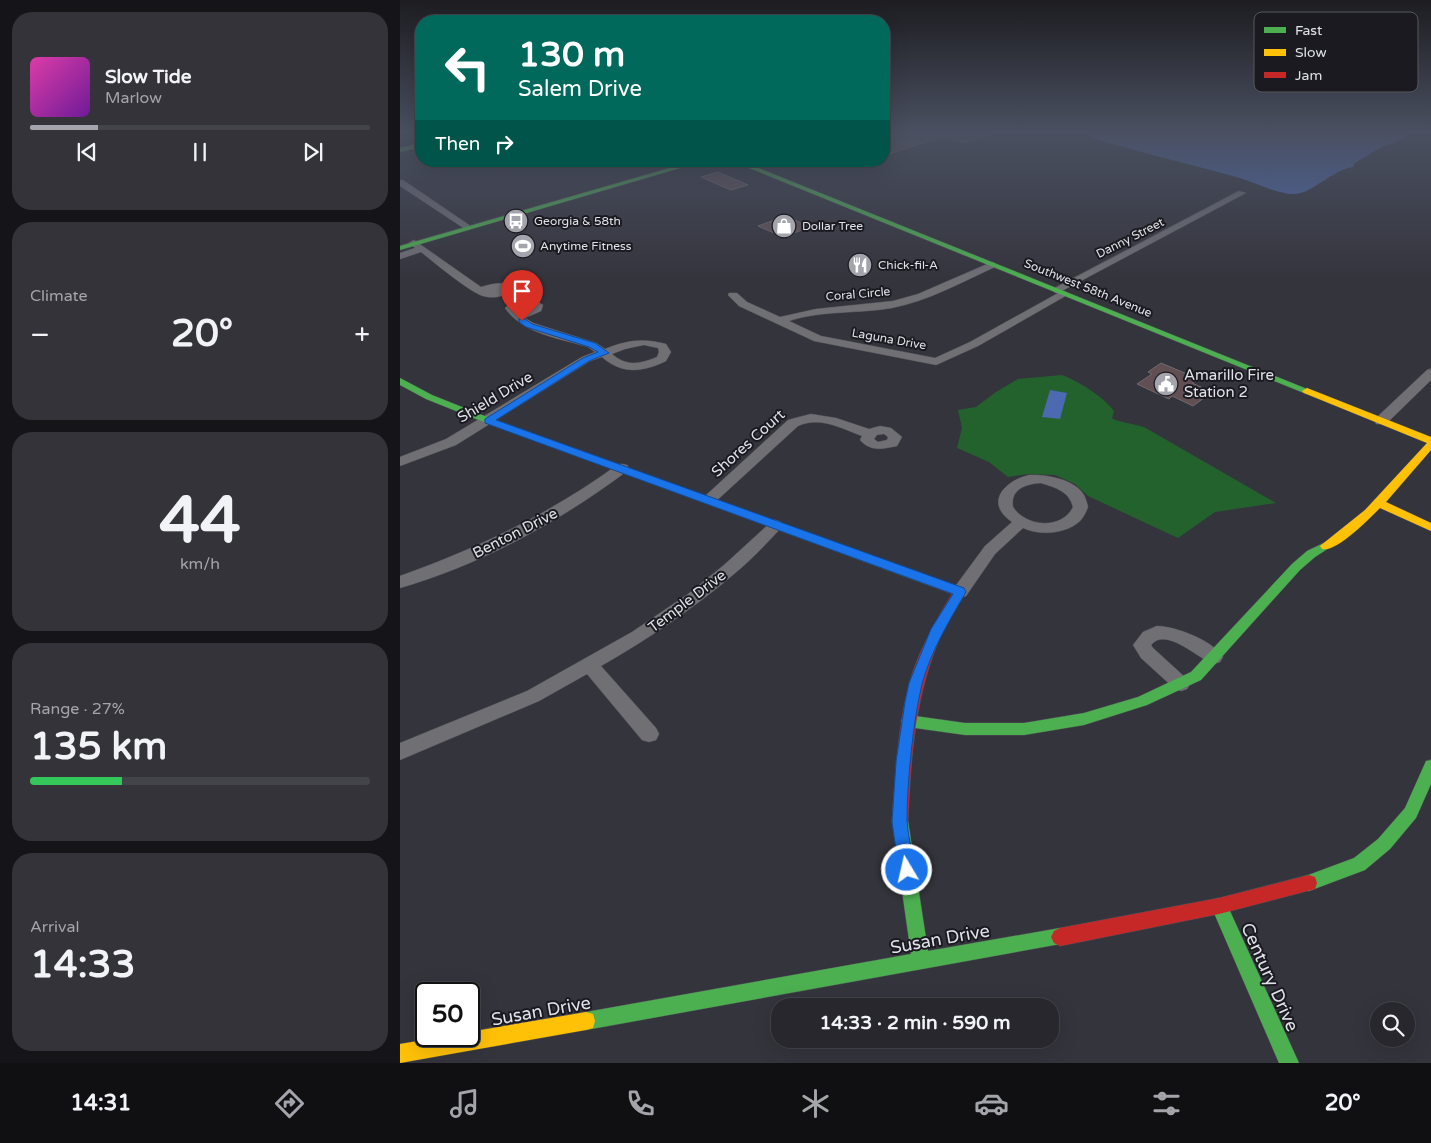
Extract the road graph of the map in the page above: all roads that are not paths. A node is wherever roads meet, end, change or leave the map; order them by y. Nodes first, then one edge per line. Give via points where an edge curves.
1 (632, 181) edge
2 (783, 181) edge
3 (400, 182) edge
4 (1242, 193) dead end
5 (468, 227) junction
6 (418, 246) junction
7 (400, 248) edge
8 (400, 256) edge
9 (992, 265) junction
10 (479, 290) dead end
11 (1060, 292) junction
12 (734, 295) dead end
13 (518, 317) dead end
14 (779, 321) junction
15 (1431, 373) edge
16 (400, 381) edge
17 (488, 421) junction
18 (1381, 421) junction
19 (869, 434) dead end
20 (1431, 442) edge
21 (400, 462) edge
22 (622, 468) junction
23 (709, 500) junction
24 (1378, 503) junction
25 (1021, 522) junction
26 (776, 524) junction
27 (1431, 527) edge
28 (400, 582) edge
29 (960, 592) junction
30 (1214, 657) junction
31 (590, 666) junction
32 (1181, 684) junction
33 (908, 721) junction
34 (649, 734) dead end
35 (400, 752) edge
36 (1431, 766) edge
37 (1219, 906) junction
38 (922, 960) junction
39 (400, 1054) edge
40 (1289, 1063) edge

1 - 5 main road
2 - 9 main road, Southwest 58th Avenue
3 - 5 street
4 - 11 street, Danny Street
5 - 6 main road
6 - 7 main road
6 - 8 street
6 - 10 street
9 - 11 main road, Southwest 58th Avenue
9 - 14 street, Coral Circle via 905,302 805,312
11 - 14 street, Laguna Drive via 1000,330 936,362 818,339
11 - 18 main road, Southwest 58th Avenue
12 - 14 street, Laguna Drive via 743,304
13 - 17 street, Shield Drive via 529,326 592,345 604,353 586,360
15 - 18 street
16 - 17 main road via 438,402
17 - 21 street, Shield Drive via 451,442
17 - 22 main road
18 - 20 main road, Southwest 58th Avenue
19 - 23 street, Shores Court via 817,417 801,418
20 - 24 main road
22 - 23 main road
22 - 28 street, Benton Drive via 536,526 490,548
23 - 26 main road
24 - 27 main road
24 - 30 main road via 1345,535 1311,554 1296,567
25 - 25 street via 1043,528 1065,526 1082,509 1080,498 1065,485 1042,479 1021,482 1006,493 1004,503 1009,514
25 - 29 street via 990,550
26 - 29 main road
26 - 31 street, Temple Drive via 730,569 694,598
29 - 33 main road via 937,629 916,683
30 - 32 main road via 1196,676
30 - 32 street via 1172,634 1159,631 1146,637 1142,646 1147,653
31 - 34 street
31 - 35 street, Temple Drive via 525,700
32 - 33 main road via 1130,706 1079,720 1018,729 966,729
33 - 38 main road via 900,822
36 - 37 main road, Susan Drive via 1411,813 1384,844 1359,864 1323,879
37 - 38 main road, Susan Drive
37 - 40 main road, Century Drive
38 - 39 main road, Susan Drive

